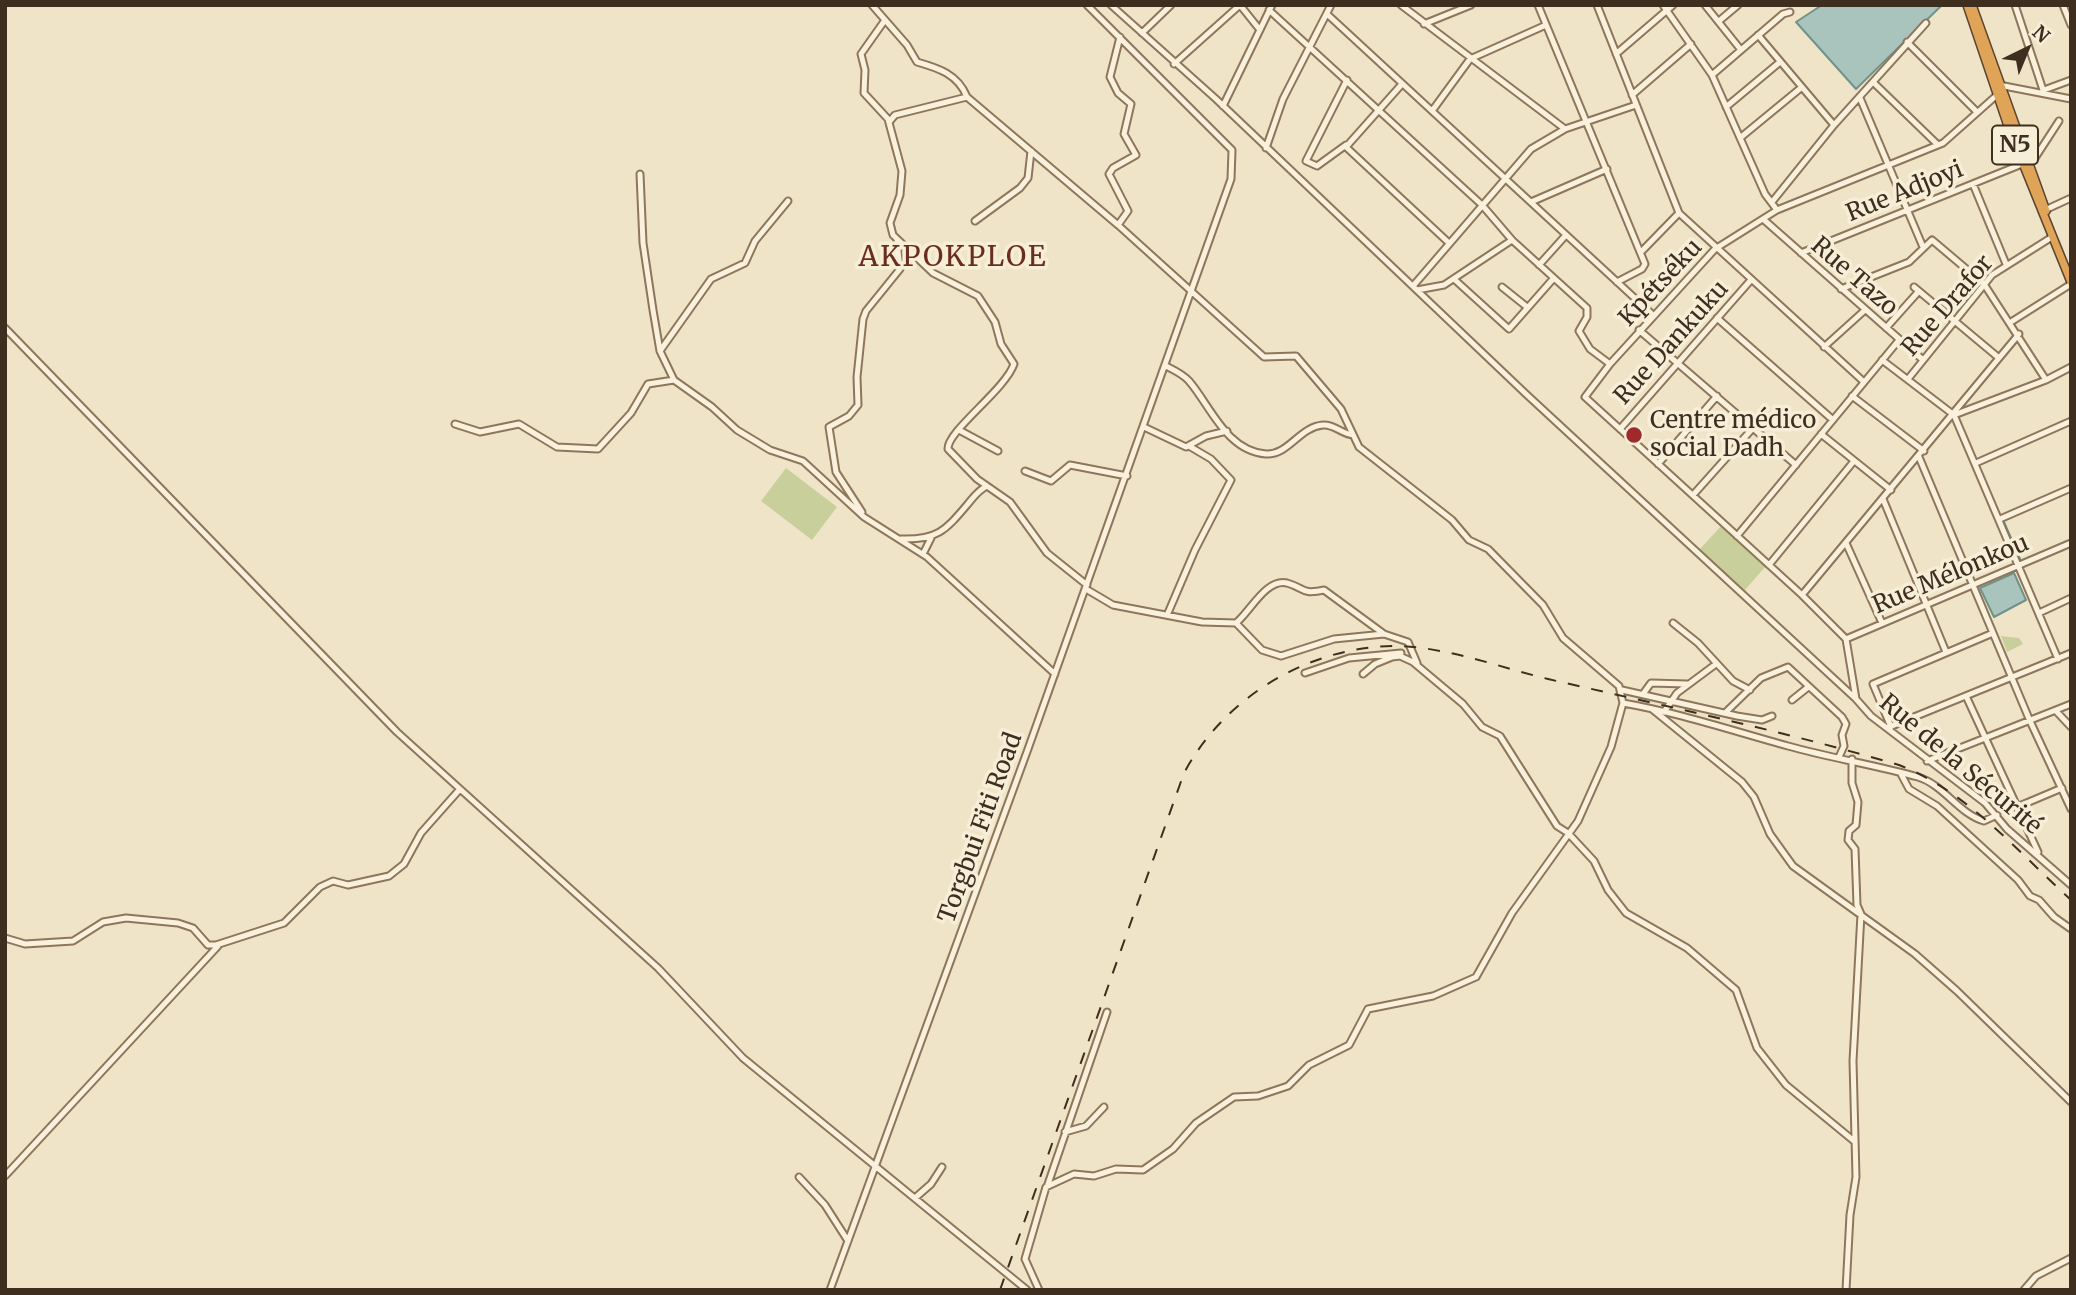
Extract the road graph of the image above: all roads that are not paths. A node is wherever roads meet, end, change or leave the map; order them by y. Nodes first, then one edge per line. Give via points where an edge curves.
1 (872, 5) edge
2 (1087, 5) edge
3 (1111, 5) edge
4 (1171, 5) edge
5 (1240, 5) edge
6 (1331, 5) edge
7 (1401, 5) edge
8 (1471, 5) edge
9 (1538, 5) edge
10 (1597, 5) edge
11 (1673, 5) edge
12 (1706, 5) edge
13 (1738, 5) edge
14 (1967, 5) edge
15 (1972, 5) edge
16 (2015, 5) edge
17 (2063, 5) edge
18 (1270, 8) edge
19 (1664, 8) edge
20 (1790, 12) dead end
21 (1327, 14) junction
22 (885, 20) junction
23 (1719, 21) junction
24 (1926, 23) dead end
25 (1424, 24) junction
26 (1546, 25) junction
27 (2071, 25) edge
28 (1260, 30) junction
29 (1142, 33) junction
30 (1758, 36) junction
31 (1120, 37) junction
32 (1907, 42) junction
33 (1691, 44) junction
34 (1311, 46) junction
35 (1741, 50) junction
36 (1616, 54) junction
37 (1470, 59) junction
38 (1780, 62) junction
39 (1174, 64) junction
40 (1712, 75) junction
41 (1347, 80) junction
42 (2071, 80) edge
43 (1873, 82) junction
44 (1402, 84) junction
45 (1996, 85) junction
46 (1802, 87) junction
47 (2044, 91) junction
48 (1632, 95) junction
49 (1999, 95) junction
50 (967, 97) junction
51 (1860, 98) junction
52 (2071, 99) edge
53 (1636, 105) junction
54 (1223, 106) junction
55 (1726, 107) junction
56 (1378, 110) junction
57 (1432, 111) junction
58 (1976, 111) junction
59 (2059, 121) dead end
60 (889, 122) junction
61 (1587, 123) junction
62 (1834, 125) junction
63 (1566, 129) junction
64 (1740, 138) junction
65 (1937, 144) junction
66 (1346, 145) junction
67 (1266, 148) junction
68 (1031, 151) junction
69 (2025, 163) junction
70 (1890, 164) junction
71 (1606, 169) junction
72 (640, 174) dead end
73 (1504, 178) junction
74 (1973, 184) junction
75 (2071, 198) edge
76 (788, 201) dead end
77 (1531, 202) junction
78 (1772, 202) junction
79 (1482, 205) junction
80 (1777, 210) junction
81 (2043, 210) junction
82 (1908, 211) junction
83 (1679, 213) junction
84 (1763, 219) junction
85 (975, 221) dead end
86 (1118, 225) junction
87 (1566, 235) junction
88 (2052, 237) junction
89 (896, 239) junction
90 (1512, 240) junction
91 (1449, 243) junction
92 (1923, 247) junction
93 (1715, 249) junction
94 (1641, 253) junction
95 (1801, 253) junction
96 (2006, 264) junction
97 (1539, 265) junction
98 (2071, 270) edge
99 (1454, 279) junction
100 (1553, 279) junction
101 (1751, 281) junction
102 (1617, 282) junction
103 (2071, 283) edge
104 (1984, 284) junction
105 (1502, 287) dead end
106 (1415, 288) junction
107 (1841, 289) junction
108 (1191, 293) junction
109 (1527, 307) junction
110 (1865, 310) junction
111 (1653, 315) junction
112 (1717, 318) junction
113 (1954, 322) junction
114 (2011, 322) junction
115 (5, 328) edge
116 (1886, 328) junction
117 (1639, 330) junction
118 (2019, 334) junction
119 (1899, 340) junction
120 (1824, 346) junction
121 (660, 351) junction
122 (1999, 358) junction
123 (1882, 360) junction
124 (1923, 360) junction
125 (1677, 362) junction
126 (1610, 364) junction
127 (1167, 366) junction
128 (2071, 367) edge
129 (1908, 379) junction
130 (674, 380) junction
131 (2046, 380) junction
132 (1864, 382) junction
133 (1717, 396) junction
134 (1852, 396) junction
135 (1954, 415) junction
136 (1833, 420) junction
137 (2071, 421) edge
138 (455, 424) dead end
139 (1144, 427) junction
140 (1753, 428) junction
141 (1620, 429) junction
142 (959, 430) junction
143 (1227, 431) junction
144 (1821, 434) junction
145 (1353, 435) junction
146 (1189, 446) junction
147 (998, 451) dead end
148 (1924, 451) junction
149 (1919, 457) junction
150 (1854, 461) junction
151 (1976, 463) junction
152 (1658, 464) junction
153 (1796, 465) junction
154 (1025, 471) dead end
155 (1127, 476) junction
156 (977, 479) junction
157 (987, 486) junction
158 (2071, 488) edge
159 (1891, 490) junction
160 (978, 491) junction
161 (1693, 495) junction
162 (1883, 499) junction
163 (864, 517) junction
164 (2000, 519) junction
165 (1737, 536) junction
166 (930, 538) junction
167 (899, 539) junction
168 (1846, 542) junction
169 (2071, 543) edge
170 (923, 554) junction
171 (1769, 565) junction
172 (2019, 565) junction
173 (1973, 585) junction
174 (1087, 587) junction
175 (1802, 595) junction
176 (2071, 598) edge
177 (1926, 605) junction
178 (1168, 613) junction
179 (2039, 613) junction
180 (1236, 623) junction
181 (1673, 623) dead end
182 (1882, 623) junction
183 (1993, 633) junction
184 (1384, 634) junction
185 (1846, 639) junction
186 (1946, 652) junction
187 (1410, 653) junction
188 (2071, 653) edge
189 (2058, 659) junction
190 (1716, 664) junction
191 (1418, 666) junction
192 (1305, 673) dead end
193 (1055, 674) junction
194 (1363, 674) dead end
195 (2011, 678) junction
196 (1687, 684) junction
197 (1807, 688) junction
198 (1622, 690) junction
199 (1750, 690) junction
200 (1643, 694) junction
201 (1966, 696) junction
202 (1856, 699) junction
203 (1792, 700) dead end
204 (1671, 701) junction
205 (1623, 703) junction
206 (2071, 705) edge
207 (1652, 709) junction
208 (2056, 710) junction
209 (1664, 712) junction
210 (1726, 712) junction
211 (1772, 716) dead end
212 (2029, 721) junction
213 (1889, 727) junction
214 (2071, 727) edge
215 (1984, 737) junction
216 (1839, 757) junction
217 (1852, 759) junction
218 (1927, 761) junction
219 (1901, 774) junction
220 (2062, 788) junction
221 (460, 789) junction
222 (2017, 807) junction
223 (2071, 809) edge
224 (1997, 814) junction
225 (1568, 833) junction
226 (2039, 853) junction
227 (2071, 885) edge
228 (1861, 914) junction
229 (2071, 929) edge
230 (5, 938) edge
231 (220, 944) junction
232 (1107, 1012) dead end
233 (2071, 1102) edge
234 (1104, 1107) dead end
235 (1065, 1132) junction
236 (1854, 1141) junction
237 (877, 1167) junction
238 (942, 1167) dead end
239 (5, 1177) edge
240 (799, 1177) dead end
241 (1048, 1186) junction
242 (915, 1198) junction
243 (848, 1241) junction
244 (2071, 1258) edge
245 (830, 1290) edge
246 (1027, 1290) edge
247 (1039, 1290) edge
248 (1846, 1290) edge
249 (2024, 1290) edge

1 - 22 street
2 - 31 street, Torgbui Fiti Road
3 - 29 street
4 - 29 street
5 - 28 street
5 - 39 street
6 - 21 street
7 - 25 street
8 - 25 street
9 - 26 street
10 - 36 street
11 - 19 street
12 - 23 street
13 - 23 street
14 - 45 highway, N5
15 - 45 highway, N5
16 - 47 street
17 - 27 street
18 - 28 street
18 - 34 street
19 - 33 street
19 - 36 street
20 - 30 street
21 - 34 street
21 - 44 street
22 - 50 street via 917,62 944,70 963,85
22 - 60 street via 861,54 864,93
23 - 35 street
24 - 32 street
25 - 37 street
26 - 37 street
26 - 61 street
28 - 54 street
29 - 39 street
30 - 35 street
30 - 38 street
31 - 86 street via 1110,77 1118,93 1131,103 1124,134 1136,155 1109,174 1128,211
31 - 108 street, Torgbui Fiti Road via 1232,150 1231,179
32 - 43 street
32 - 58 street
33 - 40 street
33 - 48 street
34 - 41 street
34 - 67 street via 1283,99
35 - 40 street
36 - 48 street
37 - 57 street
37 - 63 street
38 - 46 street
38 - 55 street
39 - 54 street
40 - 55 street
41 - 56 street
41 - 66 street via 1306,161 1317,166
42 - 47 street
43 - 51 street
43 - 65 street
44 - 56 street
44 - 57 street
45 - 47 street
45 - 49 highway, N5
46 - 62 street
46 - 64 street
47 - 52 street
48 - 53 street
49 - 58 street, Kpétséku
49 - 69 highway, N5
50 - 60 street via 895,115
50 - 68 street
51 - 62 street
51 - 70 street
53 - 61 street
53 - 83 street
54 - 67 street
55 - 64 street
56 - 66 street
56 - 79 street
57 - 73 street
58 - 65 street, Kpétséku
59 - 69 street via 2035,158
60 - 89 street via 902,171 890,223
61 - 63 street
61 - 71 street
62 - 78 street
63 - 73 street via 1531,149
64 - 78 street
65 - 70 street, Kpétséku
66 - 91 street
67 - 106 street
68 - 85 street via 1028,178
68 - 86 street
69 - 74 street, Rue Adjoyi
69 - 81 highway, N5
70 - 80 street, Kpétséku
70 - 82 street
71 - 77 street
71 - 94 street
72 - 121 street via 643,243
73 - 77 street
73 - 79 street
74 - 82 street, Rue Adjoyi
74 - 96 street
75 - 81 street
76 - 121 street via 755,241 745,263 715,275 703,287
77 - 87 street
78 - 80 street
79 - 90 street
79 - 91 street
80 - 84 street, Kpétséku
81 - 88 highway, N5
81 - 98 highway, N5
82 - 92 street
82 - 95 street, Rue Adjoyi
83 - 93 street
83 - 94 street
84 - 93 street, Kpétséku
84 - 95 street, Rue Tazo
86 - 108 street
87 - 97 street
87 - 102 street
88 - 96 street, Rue Drafor
88 - 103 highway, N5
89 - 142 street via 937,276 978,296 995,322 1001,344 1013,358 1008,375 987,403
89 - 163 street via 900,268 863,319 858,405 829,427 836,472
90 - 97 street
90 - 99 street
91 - 106 street
92 - 104 street via 1932,240
92 - 107 street via 1909,262
93 - 101 street
93 - 111 street, Kpétséku
94 - 102 street via 1642,269
95 - 107 street, Rue Tazo
96 - 104 street, Rue Drafor
97 - 100 street
99 - 106 street via 1440,287
99 - 109 street via 1507,328 1515,325
100 - 109 street
100 - 126 street via 1587,308 1579,331 1590,349
101 - 112 street, Rue Dankuku
101 - 120 street
102 - 111 street
103 - 114 street
104 - 113 street, Rue Drafor
104 - 114 street
105 - 109 street
106 - 202 street
107 - 110 street, Rue Tazo
108 - 127 street, Torgbui Fiti Road
108 - 145 street via 1264,357 1296,356 1341,409
110 - 116 street, Rue Tazo
110 - 120 street
111 - 117 street, Kpétséku
112 - 125 street, Rue Dankuku
112 - 136 street
113 - 116 street via 1916,289
113 - 122 street
113 - 124 street, Rue Drafor
114 - 118 street
115 - 221 street via 397,732
116 - 119 street, Rue Tazo
117 - 125 street
117 - 126 street, Kpétséku
118 - 122 street
118 - 131 street
119 - 123 street
119 - 124 street, Rue Tazo
120 - 132 street
121 - 130 street
122 - 135 street
123 - 129 street
123 - 132 street
124 - 129 street, Rue Drafor
125 - 133 street
125 - 141 street, Rue Dankuku
126 - 141 street, Kpétséku via 1585,397
127 - 139 street, Torgbui Fiti Road
127 - 143 street via 1187,379 1213,420
128 - 131 street
129 - 135 street
130 - 138 street via 648,384 631,414 598,449 557,447 519,424 480,432
130 - 163 street via 737,430 770,450 803,461
131 - 135 street
132 - 134 street
133 - 140 street
133 - 152 street
134 - 136 street
134 - 148 street
135 - 148 street
135 - 151 street
136 - 144 street
137 - 151 street
139 - 146 street
139 - 155 street, Torgbui Fiti Road
140 - 153 street
140 - 161 street
141 - 152 street
142 - 147 street
142 - 156 street via 948,449
143 - 145 street via 1263,454 1283,449 1314,427 1332,426
143 - 146 street
144 - 150 street
144 - 153 street
145 - 198 street via 1359,447 1452,520 1469,540 1488,549 1543,605 1563,638
146 - 178 street via 1211,459 1231,480
148 - 149 street
149 - 159 street
149 - 173 street
150 - 159 street
150 - 171 street
151 - 164 street
152 - 161 street
153 - 165 street
154 - 155 street via 1051,481 1070,465
155 - 174 street, Torgbui Fiti Road
156 - 157 street
156 - 160 street
157 - 160 street
157 - 174 street via 1010,502 1047,553
158 - 164 street
159 - 162 street
160 - 166 street via 943,533
161 - 165 street
162 - 168 street
162 - 177 street
163 - 167 street
164 - 172 street
165 - 171 street
166 - 167 street
166 - 170 street
167 - 170 street
168 - 175 street
168 - 182 street
169 - 172 street, Rue Mélonkou
170 - 193 street
171 - 175 street
172 - 173 street, Rue Mélonkou
172 - 179 street
173 - 177 street, Rue Mélonkou
173 - 183 street
174 - 178 street via 1113,605
174 - 193 street, Torgbui Fiti Road
175 - 185 street
176 - 179 street
177 - 182 street, Rue Mélonkou
177 - 186 street
178 - 180 street via 1202,622
179 - 189 street
180 - 184 street via 1262,650 1281,656 1334,639
180 - 184 street via 1273,585 1286,583 1302,592 1324,590
181 - 190 street
182 - 185 street, Rue Mélonkou
183 - 186 street
183 - 195 street
184 - 187 street via 1408,642
185 - 202 street, Rue de la Sécurité
186 - 213 street via 1873,684
187 - 191 street
187 - 192 street via 1349,658
188 - 189 street
189 - 195 street
190 - 196 street
190 - 199 street
191 - 194 street via 1400,656 1375,664
191 - 225 street via 1463,704 1482,727 1500,736 1557,826
193 - 237 street, Torgbui Fiti Road
195 - 201 street
195 - 212 street
196 - 200 street via 1651,683
196 - 204 street
197 - 199 street via 1783,667 1761,678
197 - 203 street
197 - 216 street via 1846,724
198 - 200 street
198 - 205 street
199 - 210 street
200 - 204 street
201 - 213 street
201 - 215 street
202 - 213 street, Rue de la Sécurité
204 - 209 street
204 - 210 street
205 - 207 street
205 - 225 street via 1611,747 1578,821
206 - 208 street
207 - 209 street
207 - 228 street via 1742,782 1793,866
208 - 212 street
208 - 214 street
209 - 216 street
210 - 211 street via 1751,719
212 - 215 street
212 - 220 street
213 - 218 street, Rue de la Sécurité
215 - 218 street
215 - 222 street
216 - 217 street
217 - 219 street
217 - 228 street via 1858,802 1856,825 1848,840 1855,849
218 - 224 street, Rue de la Sécurité
219 - 224 street via 1932,783 1984,821
219 - 229 street via 1909,789 1937,806
220 - 222 street
220 - 223 street
221 - 231 street via 421,833 404,864 389,876 348,885 333,881 320,887 285,923
221 - 237 street via 658,968 743,1058
222 - 226 street
224 - 226 street, Rue de la Sécurité
225 - 236 street via 1594,861 1626,913 1687,948 1736,990 1757,1048 1786,1085
225 - 241 street via 1512,913 1475,977 1433,996 1368,1009 1349,1045 1309,1065 1288,1086 1258,1096 1234,1097 1143,1170 1074,1174
226 - 227 street, Rue de la Sécurité
228 - 233 street via 1957,991
228 - 236 street
230 - 231 street via 25,944 73,941 103,922 126,918 178,923 193,928 208,945
231 - 239 street
232 - 235 street
234 - 235 street via 1086,1126
235 - 241 street
236 - 248 street via 1856,1177
237 - 242 street
237 - 243 street, Torgbui Fiti Road
238 - 242 street
240 - 243 street via 825,1205
241 - 247 street via 1025,1259
242 - 246 street
243 - 245 street, Torgbui Fiti Road
244 - 249 street via 2036,1276

